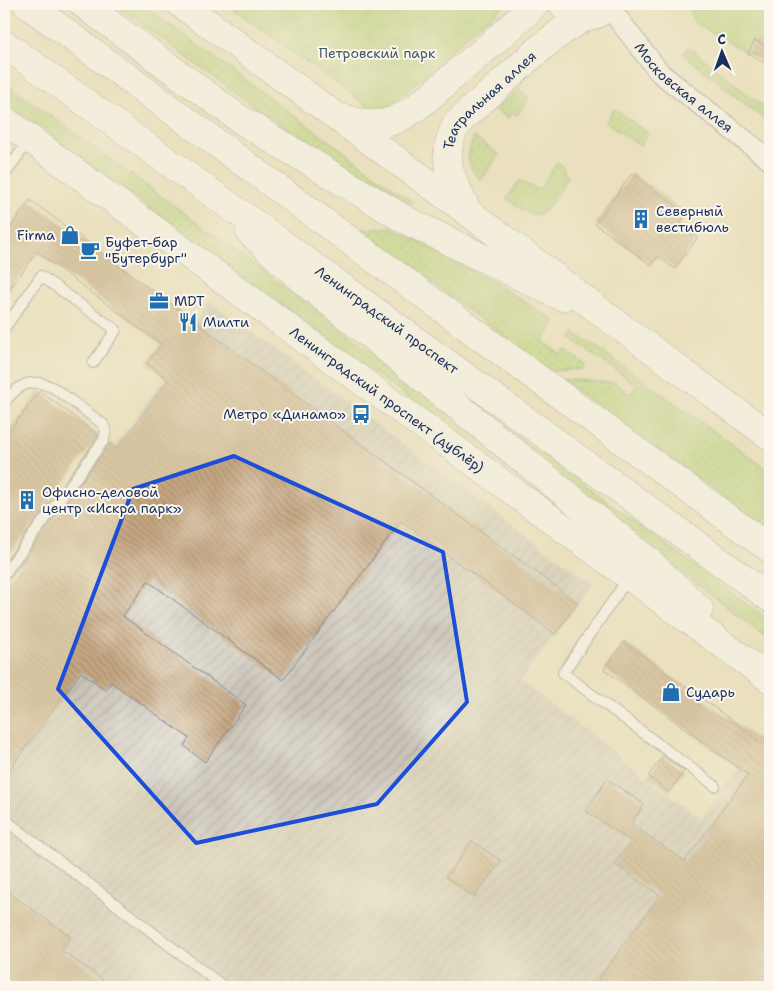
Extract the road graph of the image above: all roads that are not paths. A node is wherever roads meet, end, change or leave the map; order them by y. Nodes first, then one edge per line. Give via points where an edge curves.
1 (27, 4) edge
2 (83, 4) edge
3 (181, 4) edge
4 (535, 4) edge
5 (562, 4) edge
6 (601, 9) edge
7 (4, 44) edge
8 (336, 116) junction
9 (4, 120) edge
10 (30, 139) junction
11 (770, 160) edge
12 (4, 176) edge
13 (200, 184) junction
14 (468, 212) junction
15 (621, 327) junction
16 (4, 329) edge
17 (93, 363) dead end
18 (4, 403) edge
19 (770, 436) edge
20 (770, 549) edge
21 (4, 574) edge
22 (630, 576) junction
23 (770, 598) edge
24 (770, 677) edge
25 (715, 786) dead end
26 (4, 819) edge
27 (224, 987) edge

1 - 20 main road
2 - 15 main road via 241,120 404,219
3 - 8 main road
4 - 8 main road via 402,117 391,122 369,124
5 - 6 main road via 581,16
6 - 11 street, Московская аллея via 660,73
6 - 14 main road, Театральная аллея via 562,30 455,127 448,158 450,173
7 - 13 main road, Ленинградский проспект
8 - 14 main road
9 - 10 main road, Ленинградский проспект (дублёр)
10 - 12 lane
10 - 22 main road, Ленинградский проспект (дублёр)
13 - 23 main road, Ленинградский проспект
13 - 24 main road via 301,280 646,559
14 - 15 main road
15 - 19 main road
16 - 17 lane via 41,276 116,330
18 - 21 lane via 22,385 45,384 103,424 106,431 104,440
22 - 24 main road, Ленинградский проспект (дублёр)
22 - 25 lane via 563,673
26 - 27 lane

